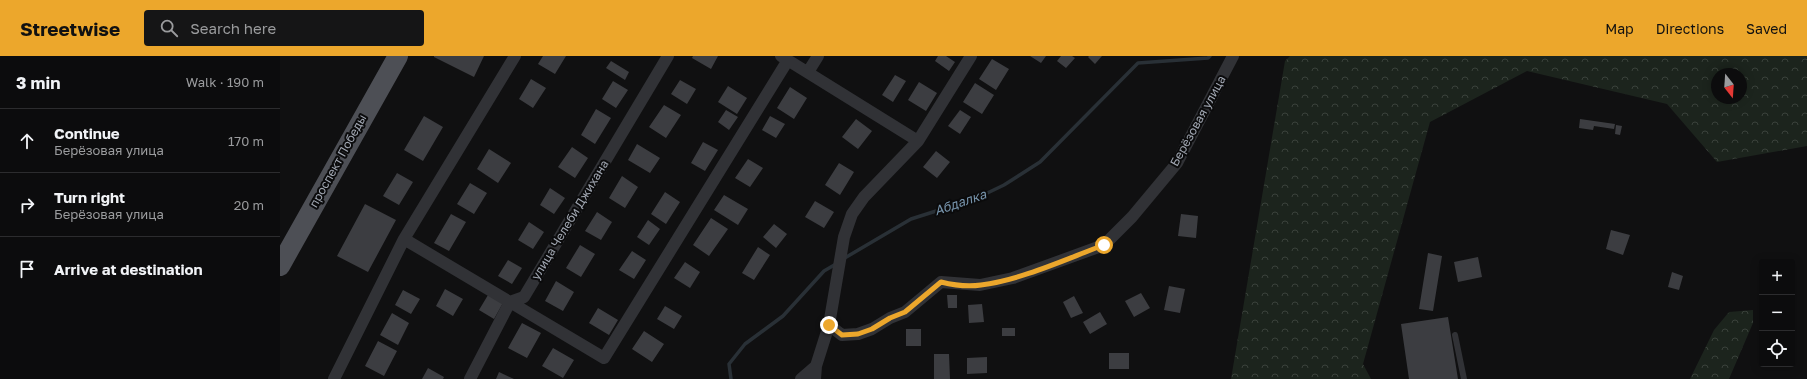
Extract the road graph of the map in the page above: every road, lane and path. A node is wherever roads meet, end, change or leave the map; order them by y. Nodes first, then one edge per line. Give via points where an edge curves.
1 (398, 56) edge
2 (514, 56) edge
3 (668, 56) edge
4 (818, 56) edge
5 (971, 56) edge
6 (1233, 56) edge
7 (784, 58) edge
8 (808, 72) junction
9 (918, 141) junction
10 (404, 239) junction
11 (280, 266) edge
12 (510, 302) junction
13 (829, 325) junction
14 (1455, 335) dead end
15 (816, 366) junction
16 (334, 379) edge
17 (470, 379) edge
18 (801, 379) edge
19 (815, 379) edge
20 (1464, 379) edge

1 - 11 main road, проспект Победы
2 - 10 street
3 - 12 street, улица Челеби Джихана via 524,297
4 - 8 street
5 - 9 street
6 - 13 street, Берёзовая улица via 1178,163 1104,245 1006,280 980,285 941,282 905,312 858,334 842,335
7 - 8 street
7 - 12 street via 604,358
8 - 9 street
9 - 13 street via 864,197 852,214 844,237
10 - 12 street
10 - 16 street
12 - 17 street
13 - 15 street
14 - 20 lane
15 - 18 street
15 - 19 street

